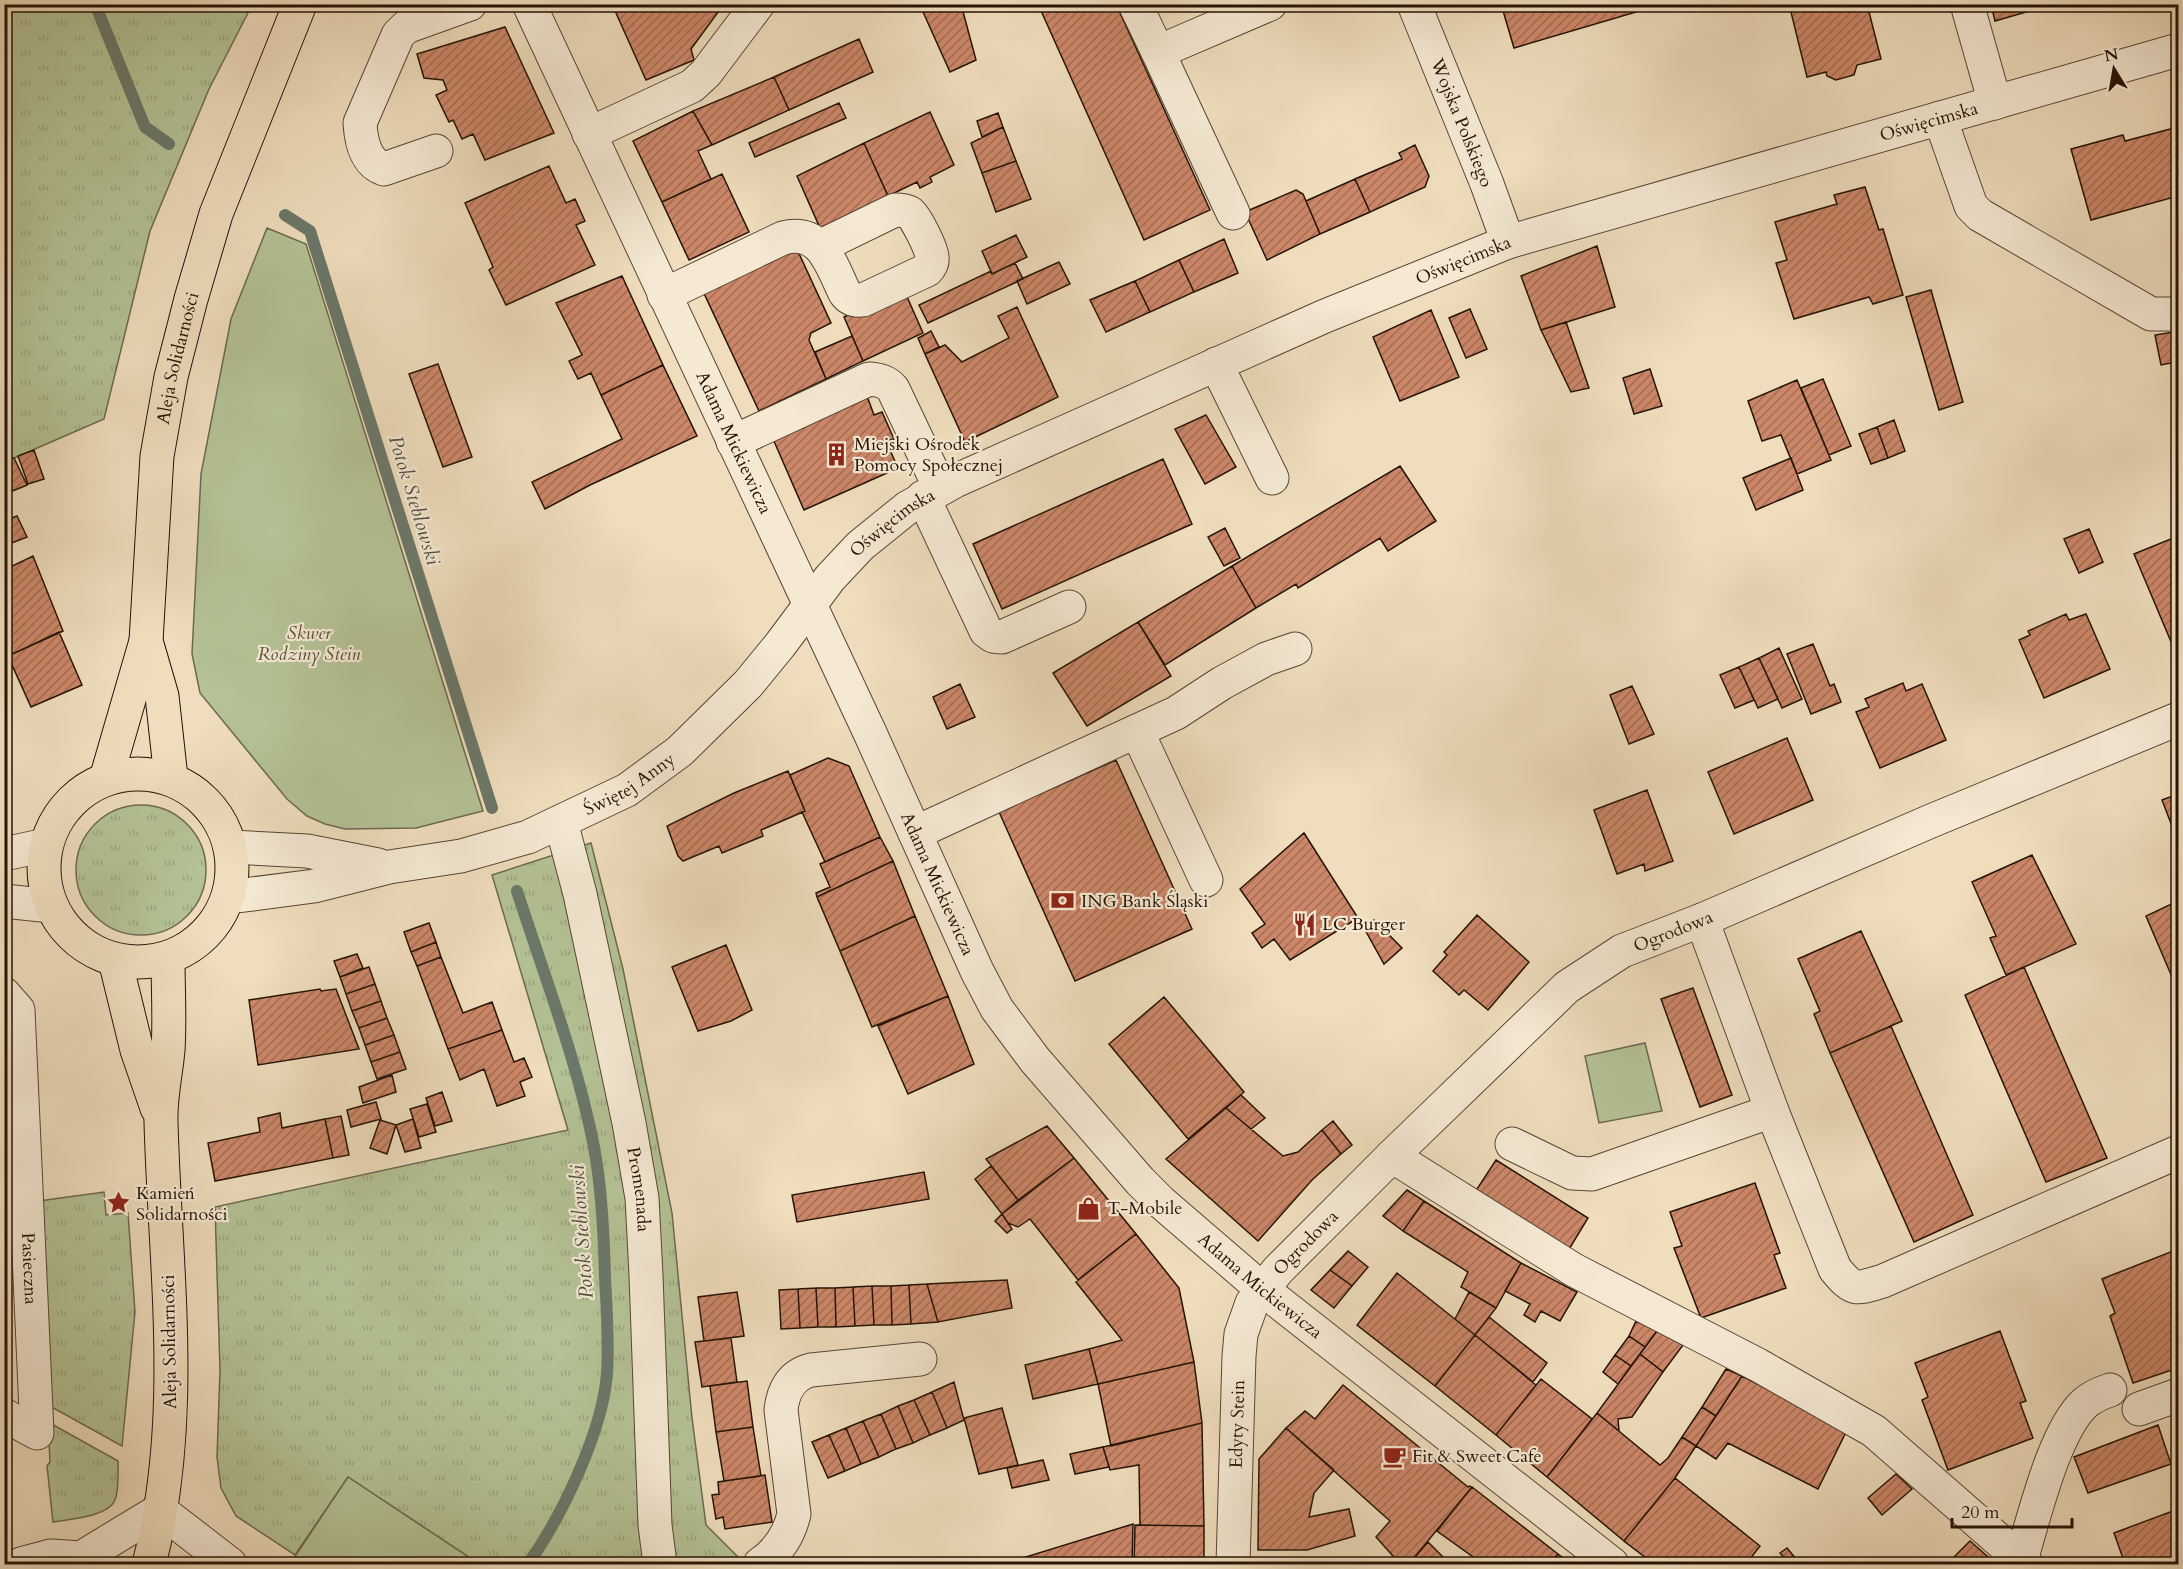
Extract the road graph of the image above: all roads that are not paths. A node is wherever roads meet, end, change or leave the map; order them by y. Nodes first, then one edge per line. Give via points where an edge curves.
1 (300, 4) edge
2 (322, 4) edge
3 (470, 4) edge
4 (529, 4) edge
5 (758, 4) edge
6 (1135, 4) edge
7 (1270, 4) edge
8 (1414, 4) edge
9 (1967, 4) edge
10 (2178, 50) edge
11 (1158, 52) junction
12 (268, 88) junction
13 (1995, 103) junction
14 (1940, 118) junction
15 (589, 134) junction
16 (436, 151) dead end
17 (1233, 213) dead end
18 (1508, 242) junction
19 (821, 246) dead end
20 (664, 295) junction
21 (2178, 314) edge
22 (1216, 364) junction
23 (734, 442) junction
24 (1272, 478) dead end
25 (932, 493) junction
26 (809, 604) junction
27 (1069, 607) dead end
28 (146, 641) junction
29 (1296, 649) dead end
30 (2178, 719) edge
31 (1137, 731) junction
32 (171, 778) junction
33 (106, 779) junction
34 (561, 822) junction
35 (915, 833) junction
36 (46, 845) junction
37 (231, 847) junction
38 (4, 854) edge
39 (389, 867) junction
40 (1206, 880) dead end
41 (229, 897) junction
42 (4, 901) edge
43 (51, 906) junction
44 (1702, 920) junction
45 (168, 959) junction
46 (115, 960) junction
47 (4, 994) edge
48 (1772, 1111) junction
49 (161, 1119) junction
50 (1512, 1144) dead end
51 (2178, 1154) edge
52 (1392, 1156) junction
53 (1262, 1289) junction
54 (920, 1359) dead end
55 (2110, 1390) dead end
56 (2178, 1395) edge
57 (2139, 1409) dead end
58 (4, 1415) edge
59 (160, 1510) junction
60 (85, 1561) edge
61 (2023, 1562) edge
62 (21, 1564) edge
63 (149, 1564) edge
64 (230, 1564) edge
65 (660, 1564) edge
66 (760, 1564) edge
67 (1233, 1564) edge
68 (1612, 1564) edge

1 - 12 main road, Aleja Solidarności
2 - 12 main road, Aleja Solidarności
3 - 16 street via 406,27 398,35 360,123 369,159 384,169
4 - 15 street, Adama Mickiewicza
5 - 15 street via 692,86
6 - 11 street
7 - 11 street
8 - 18 street, Wojska Polskiego
9 - 13 street
10 - 13 street, Oświęcimska
11 - 17 street
12 - 28 main road, Aleja Solidarności via 216,214 174,366 157,456
13 - 14 street, Oświęcimska
14 - 18 street, Oświęcimska
14 - 21 street via 1971,206 1980,215 2151,314
15 - 20 street, Adama Mickiewicza
18 - 22 street, Oświęcimska
19 - 20 street via 803,237 783,238
20 - 23 street, Adama Mickiewicza
22 - 24 street
22 - 25 street, Oświęcimska
23 - 25 street via 869,379 878,380 893,389
23 - 26 street, Adama Mickiewicza
25 - 26 street, Oświęcimska via 882,526 840,566
25 - 27 street via 986,631 1002,637
26 - 34 street, Świętej Anny via 748,684 680,752 627,790
26 - 35 street, Adama Mickiewicza
28 - 32 main road, Aleja Solidarności via 162,696
28 - 33 main road, Aleja Solidarności
29 - 31 street via 1266,659
30 - 44 street, Ogrodowa
31 - 35 street
31 - 40 street
32 - 33 main road via 139,773
32 - 37 main road via 210,806
33 - 36 main road via 79,794 58,817
34 - 39 street, Świętej Anny via 528,837 461,856
34 - 65 street, Promenada via 583,906 642,1198 655,1525
35 - 53 street, Adama Mickiewicza via 986,990 1010,1026 1140,1182
36 - 38 street
36 - 43 main road via 44,876
37 - 39 street, Świętej Anny via 307,851
37 - 41 main road
39 - 41 street, Świętej Anny via 314,886
41 - 45 main road via 215,924 194,945
42 - 43 street
43 - 46 main road via 66,930 88,949
44 - 48 street
44 - 52 street, Ogrodowa via 1622,951 1567,987
45 - 46 main road via 141,963
45 - 49 main road, Aleja Solidarności via 168,1048
46 - 49 main road, Aleja Solidarności via 137,1050
47 - 58 street, Pasieczna via 18,1010 37,1432
48 - 50 street via 1592,1174 1572,1173
48 - 51 street via 1835,1269 1847,1285 1861,1288
49 - 59 main road, Aleja Solidarności via 172,1401
52 - 53 street, Ogrodowa
52 - 61 street via 1574,1270 1758,1365 1874,1431
53 - 67 street, Edyty Stein via 1241,1334
53 - 68 street, Adama Mickiewicza
54 - 66 street via 811,1370 796,1376 784,1393 781,1410 794,1514 781,1544
55 - 61 street via 2084,1404 2063,1433
56 - 57 street
59 - 60 street
59 - 63 main road, Aleja Solidarności
59 - 64 street
60 - 62 street via 51,1556

